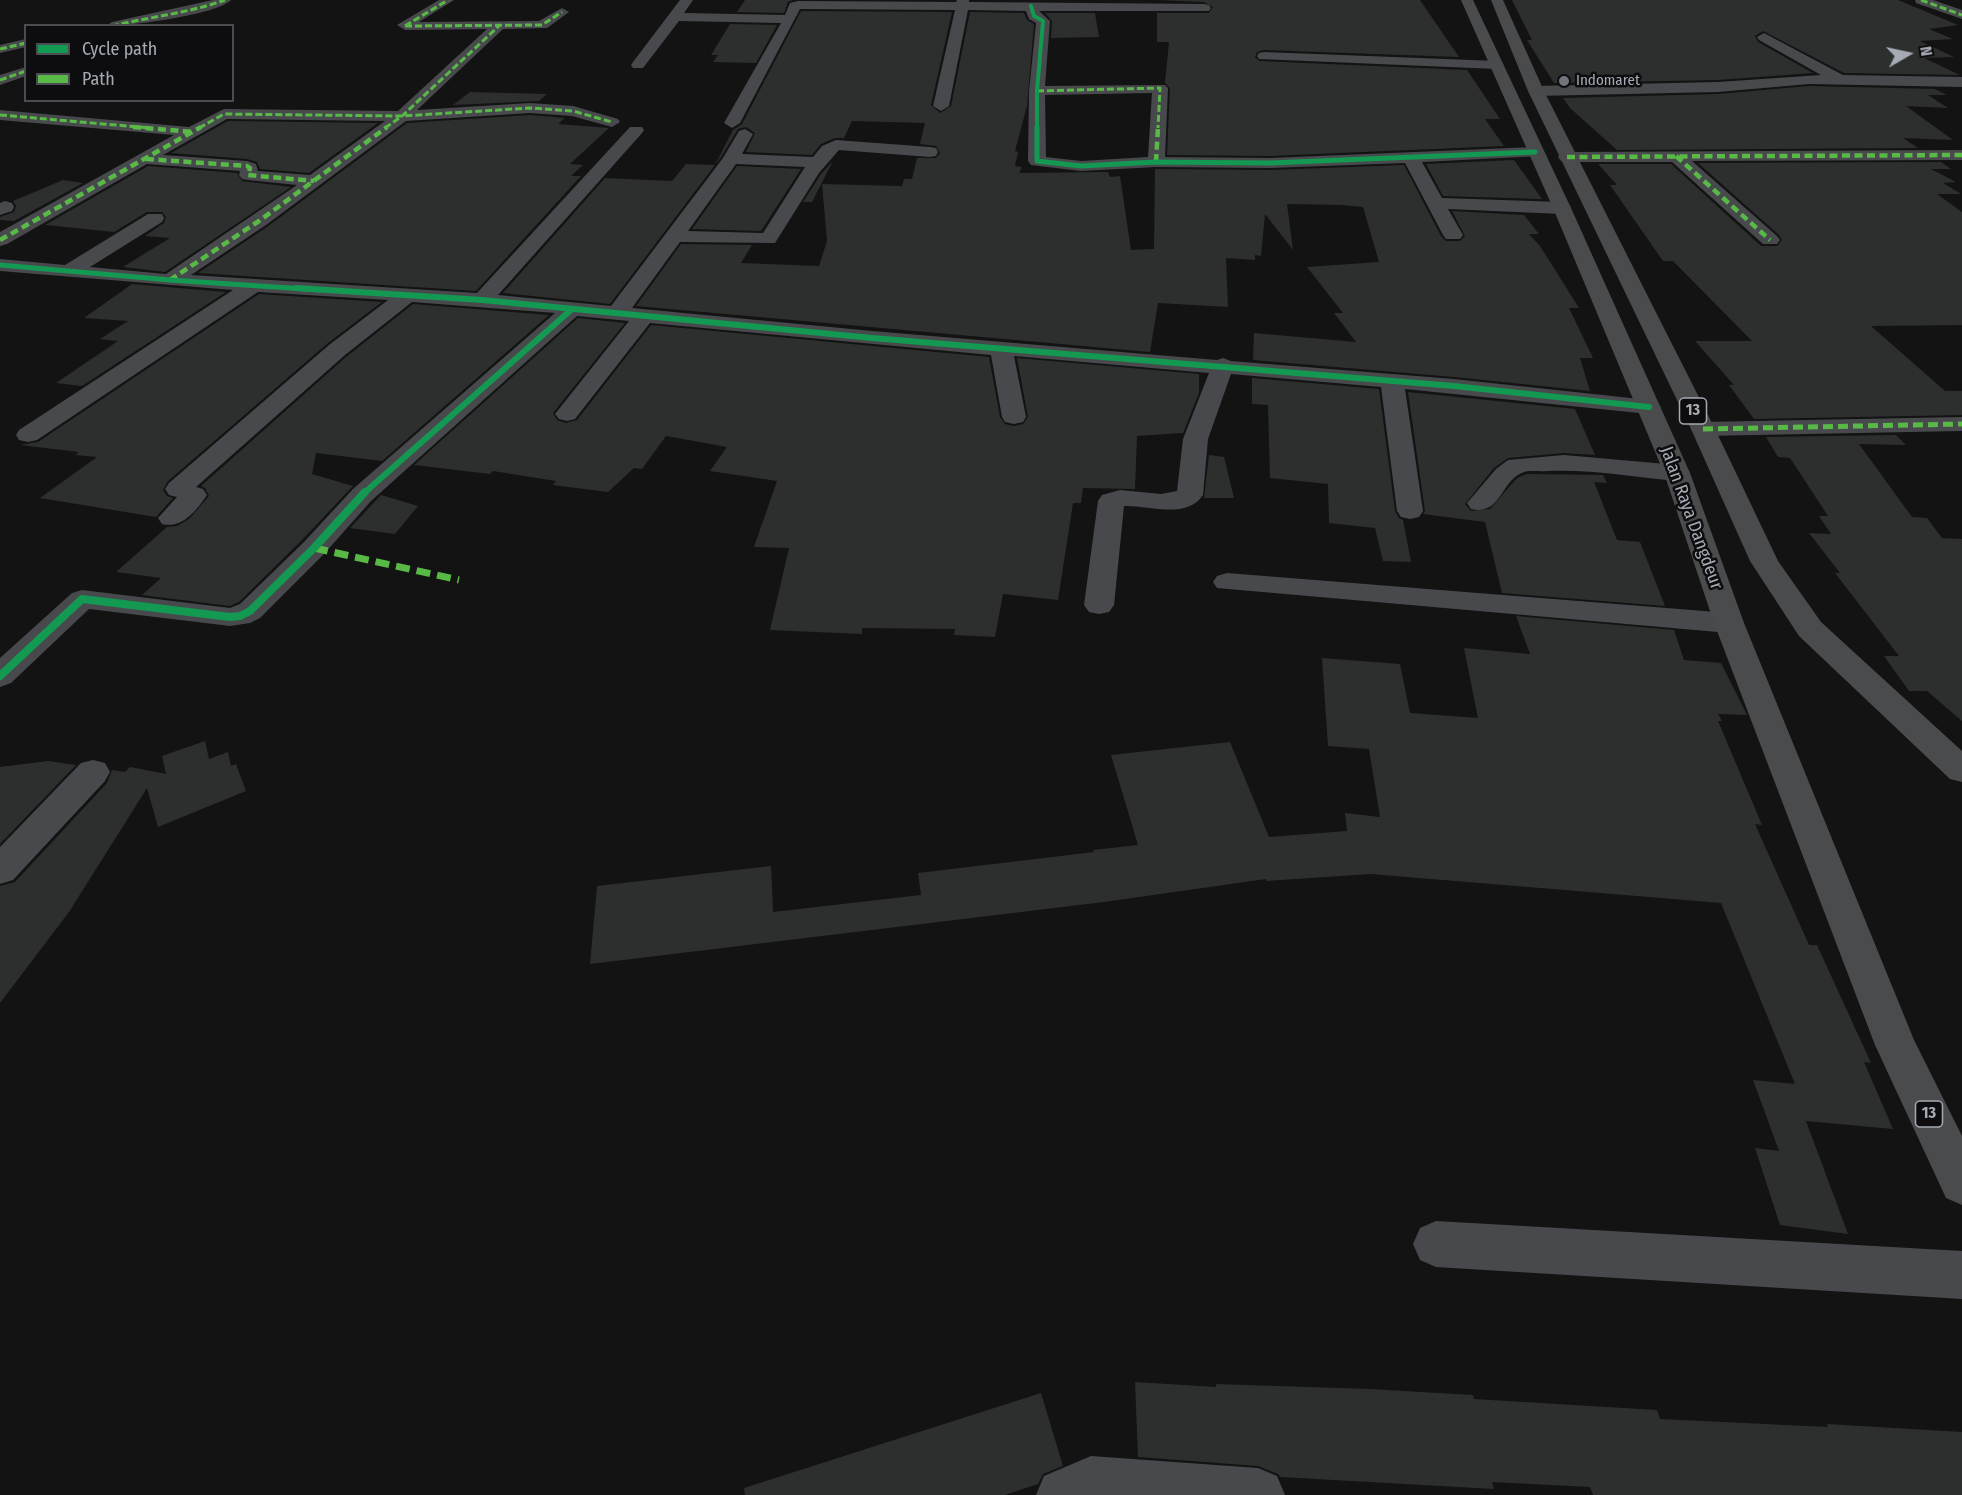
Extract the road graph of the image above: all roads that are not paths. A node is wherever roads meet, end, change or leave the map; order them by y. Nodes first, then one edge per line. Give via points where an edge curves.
1 (208, 0) edge
2 (224, 0) edge
3 (448, 0) edge
4 (687, 0) edge
5 (1467, 0) edge
6 (1497, 0) edge
7 (1921, 0) edge
8 (963, 3) edge
9 (1135, 4) edge
10 (1031, 6) junction
11 (1204, 8) dead end
12 (562, 12) dead end
13 (1962, 15) edge
14 (675, 17) junction
15 (790, 20) junction
16 (120, 24) edge
17 (500, 26) junction
18 (1764, 37) dead end
19 (24, 43) edge
20 (0, 49) edge
21 (1264, 56) dead end
22 (638, 65) dead end
23 (1497, 65) junction
24 (24, 72) edge
25 (0, 80) edge
26 (1840, 80) junction
27 (1962, 82) edge
28 (1037, 91) junction
29 (1536, 91) junction
30 (941, 106) dead end
31 (0, 116) edge
32 (402, 116) junction
33 (612, 122) dead end
34 (636, 130) dead end
35 (193, 132) junction
36 (1691, 138) dead end
37 (1566, 144) junction
38 (930, 152) dead end
39 (1535, 152) junction
40 (1962, 155) edge
41 (1676, 156) junction
42 (1411, 158) junction
43 (146, 159) junction
44 (731, 159) junction
45 (818, 162) junction
46 (1156, 162) junction
47 (314, 181) junction
48 (1437, 203) junction
49 (1562, 208) junction
50 (155, 218) dead end
51 (1453, 235) dead end
52 (674, 236) junction
53 (0, 240) edge
54 (1770, 240) dead end
55 (0, 265) edge
56 (69, 271) junction
57 (170, 280) junction
58 (256, 284) junction
59 (408, 295) junction
60 (482, 300) junction
61 (572, 309) junction
62 (618, 312) junction
63 (644, 316) junction
64 (1000, 347) junction
65 (1223, 365) junction
66 (1392, 381) junction
67 (1648, 407) junction
68 (567, 414) dead end
69 (1014, 417) dead end
70 (1962, 424) edge
71 (1702, 429) junction
72 (27, 435) dead end
73 (1677, 473) junction
74 (1480, 503) dead end
75 (1410, 511) dead end
76 (171, 518) dead end
77 (1227, 582) dead end
78 (1099, 605) dead end
79 (1728, 622) junction
80 (0, 676) edge
81 (1956, 759) edge
82 (93, 772) dead end
83 (0, 870) edge
84 (1896, 1045) junction
85 (1962, 1133) edge
86 (1962, 1183) edge
87 (1436, 1244) dead end
88 (1962, 1275) edge
89 (1082, 1491) edge
90 (1258, 1495) edge

1 - 2 street
2 - 16 street via 201,9
3 - 17 street via 404,26
4 - 14 street
5 - 23 highway, Jalan Raya Dangdeur / 13
6 - 29 highway, 13
7 - 13 street
8 - 10 street
8 - 15 street via 798,5
8 - 30 street
9 - 10 street
9 - 11 street
10 - 28 street via 1034,16 1043,21
12 - 17 street via 542,25
14 - 15 street
14 - 22 street
15 - 44 street via 738,128
17 - 32 street
18 - 26 street
19 - 20 street
21 - 23 street
23 - 39 highway, Jalan Raya Dangdeur / 13
24 - 25 street
26 - 27 street
26 - 29 street
28 - 46 street via 1037,161 1081,166
28 - 46 street via 1160,88
29 - 37 highway, 13
31 - 35 street
32 - 33 street via 539,108 573,111
32 - 35 street via 227,114
32 - 47 street
34 - 60 street
35 - 43 street
36 - 37 street via 1704,149
37 - 41 street
37 - 71 highway, 13
38 - 45 street via 843,144 830,147
39 - 42 street
39 - 49 highway, Jalan Raya Dangdeur / 13
40 - 41 street
41 - 54 street
42 - 46 street
42 - 48 street
43 - 47 street via 247,166 248,175
43 - 53 street
44 - 45 street
44 - 52 street
45 - 52 street via 768,239
47 - 57 street
48 - 49 street
48 - 51 street
49 - 67 highway, Jalan Raya Dangdeur / 13
50 - 56 street
52 - 62 street
55 - 56 street
56 - 57 street
57 - 58 street
58 - 59 street
58 - 72 street
59 - 60 street
59 - 76 street via 338,350 178,489 195,494
60 - 61 street
61 - 62 street
61 - 80 street via 362,495 249,611 230,617 82,599
62 - 63 street
63 - 64 street
63 - 68 street
64 - 65 street
64 - 69 street
65 - 66 street
65 - 78 street via 1195,445 1190,495 1177,501 1111,501
66 - 67 street
66 - 75 street
67 - 73 highway, Jalan Raya Dangdeur / 13
70 - 71 street
71 - 81 highway, 13 via 1764,561 1810,629
73 - 74 street via 1564,464 1517,465 1504,474
73 - 79 highway, Jalan Raya Dangdeur / 13
77 - 79 street
79 - 84 highway, Jalan Raya Dangdeur / 13
82 - 83 street
84 - 85 highway
84 - 86 highway, 13
87 - 88 street
89 - 90 street

